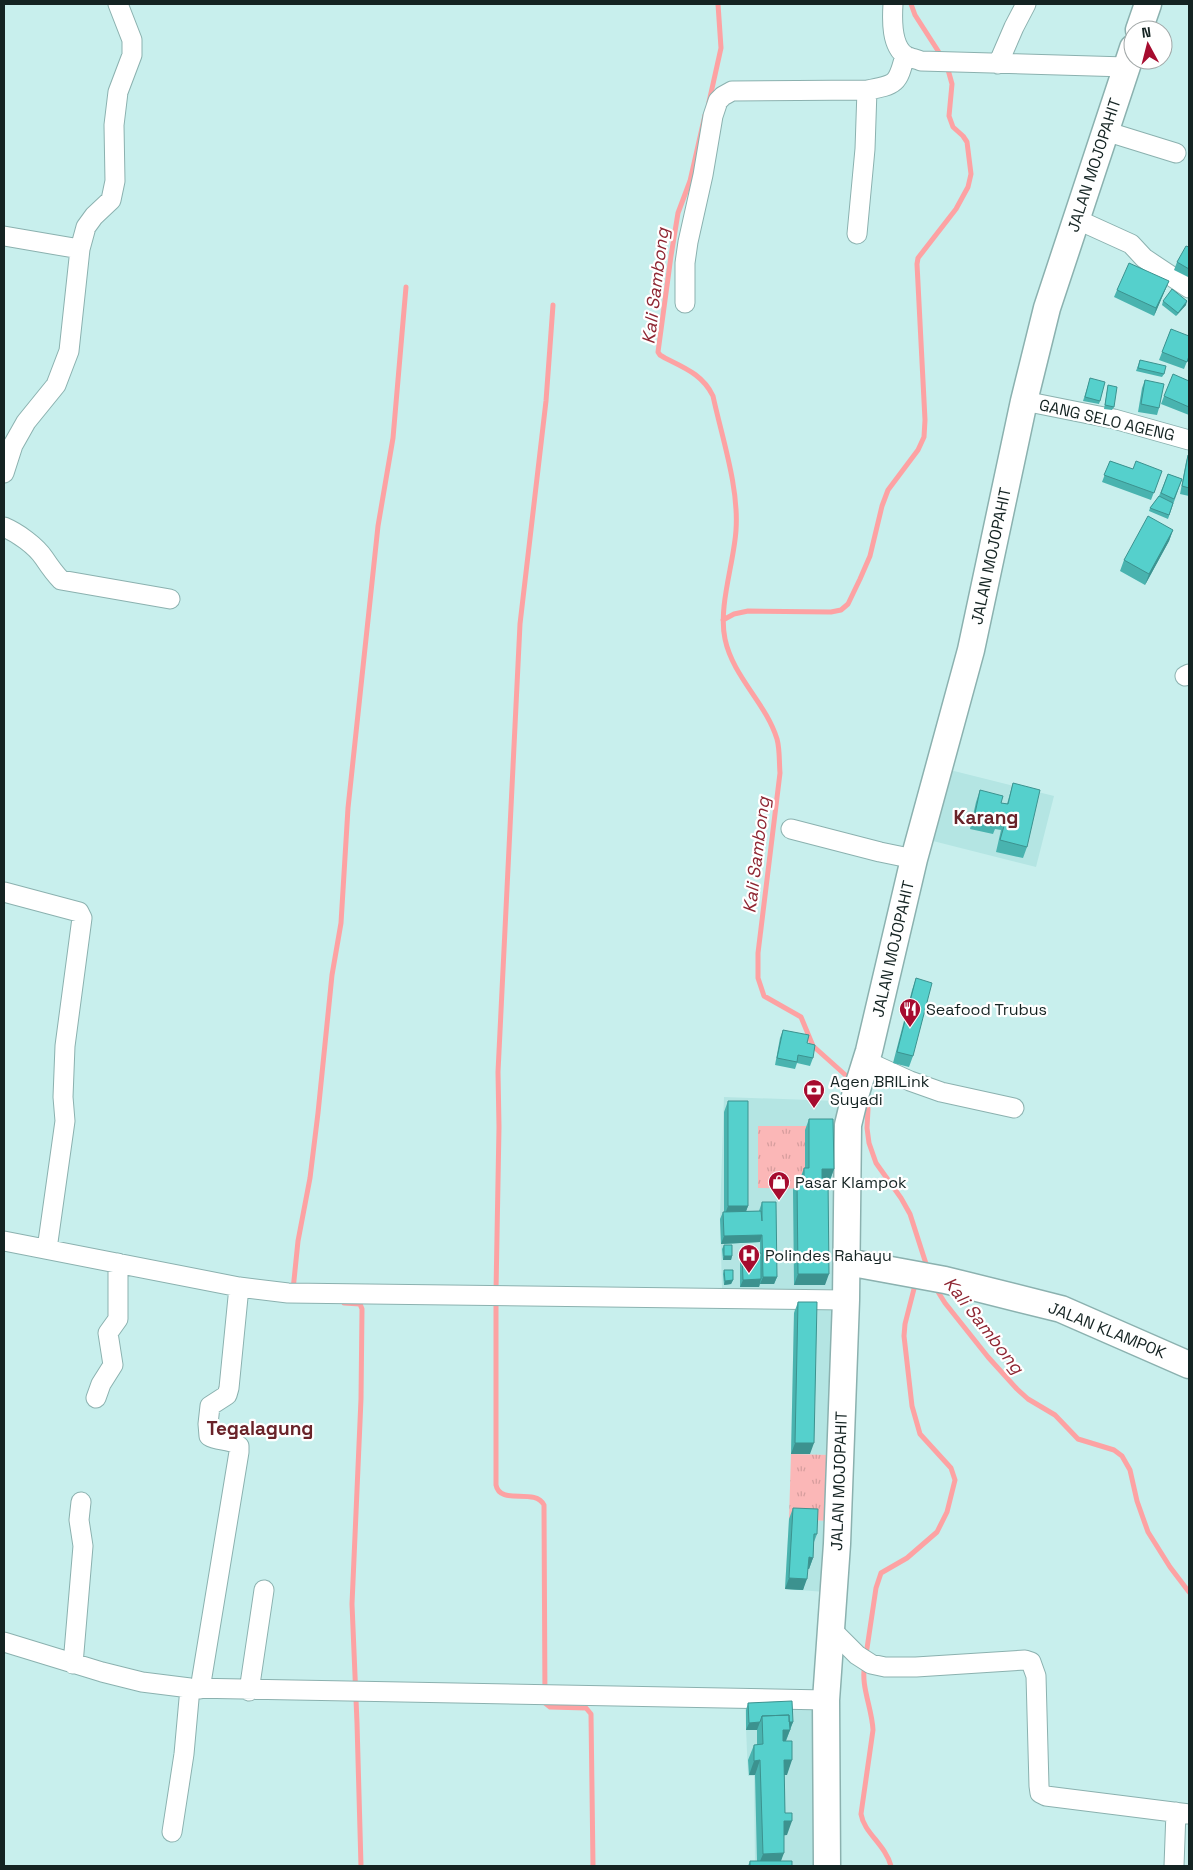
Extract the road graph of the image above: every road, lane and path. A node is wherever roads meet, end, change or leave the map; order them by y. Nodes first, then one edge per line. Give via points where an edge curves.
1 (118, 4) edge
2 (893, 4) edge
3 (1026, 4) edge
4 (1148, 4) edge
5 (1142, 20) edge
6 (1123, 57) edge
7 (913, 58) junction
8 (998, 64) junction
9 (1126, 70) edge
10 (867, 90) junction
11 (1105, 131) junction
12 (1176, 153) dead end
13 (1076, 219) junction
14 (856, 234) dead end
15 (4, 236) edge
16 (80, 249) junction
17 (1189, 288) edge
18 (685, 302) dead end
19 (1024, 401) junction
20 (1189, 440) edge
21 (4, 473) edge
22 (4, 528) edge
23 (170, 599) dead end
24 (791, 829) dead end
25 (914, 859) junction
26 (4, 892) edge
27 (865, 1065) junction
28 (1014, 1108) dead end
29 (4, 1242) edge
30 (47, 1249) junction
31 (847, 1262) junction
32 (118, 1263) junction
33 (239, 1287) junction
34 (846, 1300) junction
35 (1189, 1365) edge
36 (96, 1398) dead end
37 (81, 1502) dead end
38 (264, 1590) dead end
39 (831, 1629) junction
40 (4, 1642) edge
41 (73, 1664) junction
42 (195, 1689) junction
43 (249, 1691) junction
44 (826, 1700) junction
45 (1182, 1813) edge
46 (172, 1832) dead end
47 (828, 1866) edge
48 (1174, 1866) edge

1 - 16 street via 132,40 132,55 118,92 114,125 115,181 111,200 86,227
2 - 7 street via 897,45
3 - 8 street
4 - 5 street
6 - 8 street
7 - 8 street
7 - 10 street via 891,85
9 - 11 street, JALAN MOJOPAHIT
10 - 14 street
10 - 18 street via 732,91 718,101 688,242
11 - 12 street
11 - 13 street, JALAN MOJOPAHIT
13 - 17 street via 1131,244 1144,258
13 - 19 street, JALAN MOJOPAHIT via 1047,308
15 - 16 street
16 - 21 street via 69,351 56,385 26,422 13,445
19 - 20 street, GANG SELO AGENG via 1114,419
19 - 25 street, JALAN MOJOPAHIT via 971,650
22 - 23 street via 31,544 61,580
24 - 25 street
25 - 27 street, JALAN MOJOPAHIT
26 - 30 street via 79,912 82,918 65,1046 64,1121
27 - 28 street via 941,1092
27 - 31 street, JALAN MOJOPAHIT via 848,1133
29 - 30 street
30 - 32 street
31 - 34 street, JALAN MOJOPAHIT
31 - 35 street, JALAN KLAMPOK via 945,1280 1061,1309
32 - 33 street
32 - 36 street via 118,1315 108,1333 114,1363
33 - 34 street via 297,1293
33 - 42 street via 229,1388 227,1395 210,1406 208,1432 211,1438 232,1441 239,1446 240,1452
34 - 39 street, JALAN MOJOPAHIT
37 - 41 street via 79,1520 83,1546
38 - 43 street
39 - 44 street, JALAN MOJOPAHIT
39 - 45 street via 864,1660 885,1667 1031,1662 1036,1676 1040,1792 1046,1796
40 - 41 street
41 - 42 street via 142,1682
42 - 43 street
42 - 46 street
43 - 44 street
44 - 47 street, JALAN MOJOPAHIT
45 - 48 street

